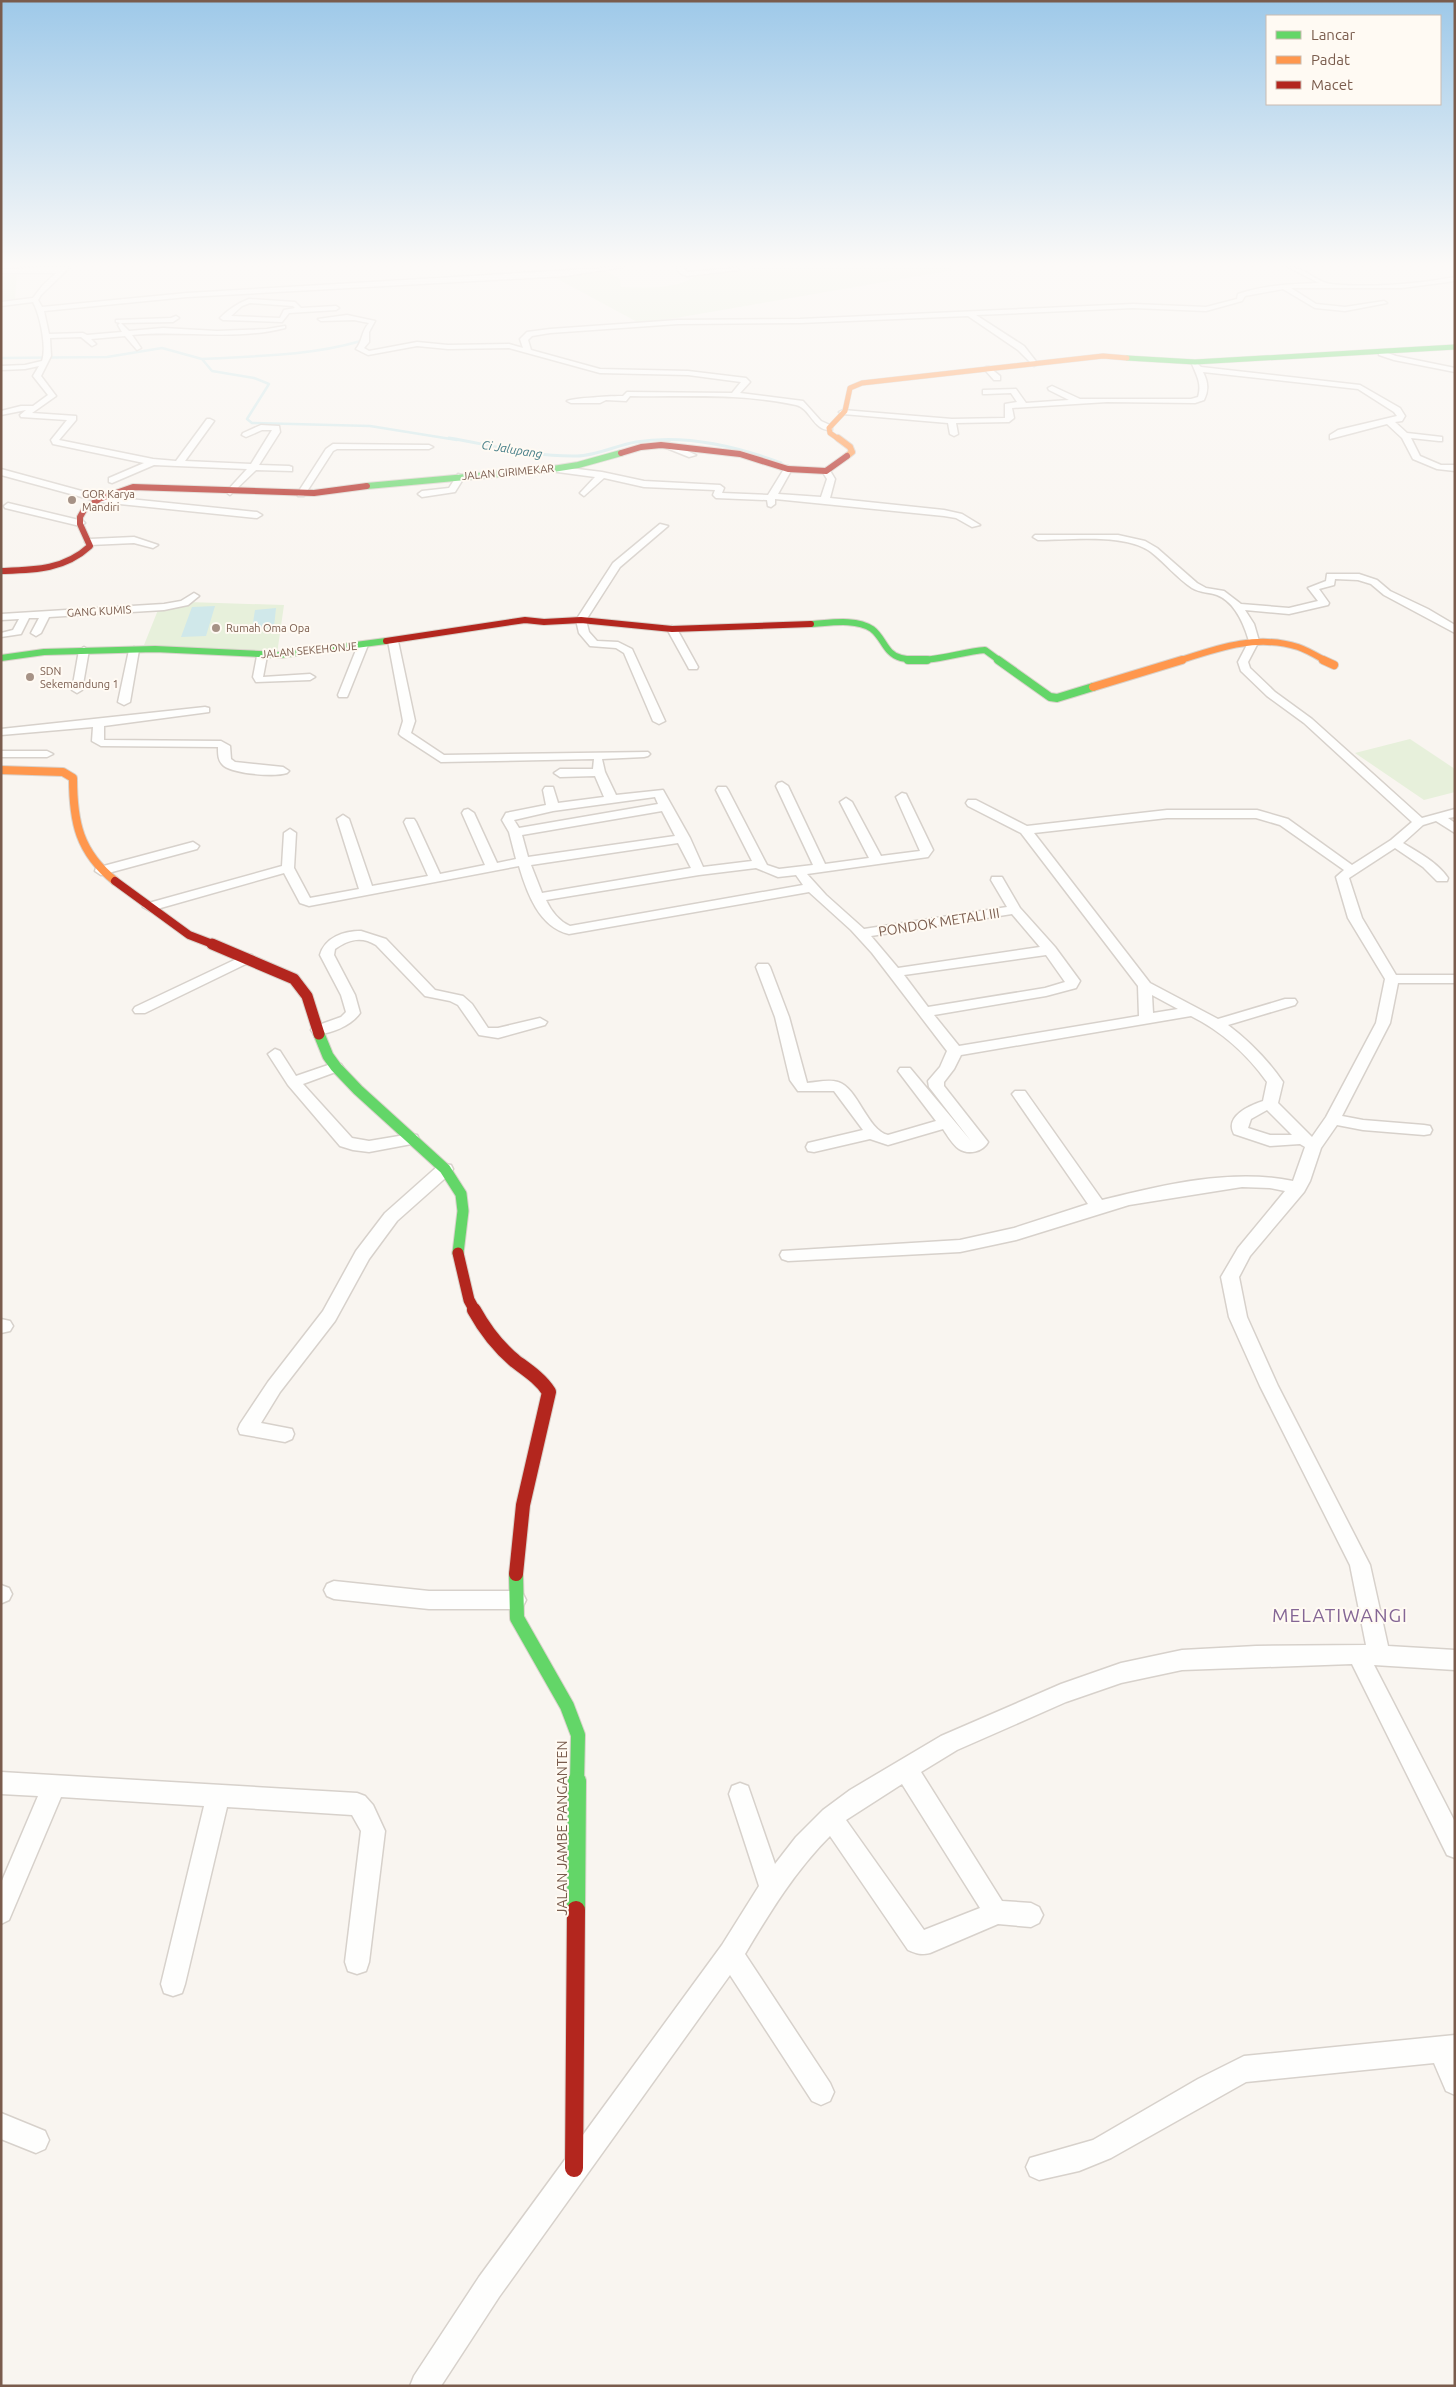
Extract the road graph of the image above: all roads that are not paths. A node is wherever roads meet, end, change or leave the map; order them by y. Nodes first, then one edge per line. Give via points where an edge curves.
1 (36, 378) edge
2 (723, 378) edge
3 (906, 378) edge
4 (1203, 378) edge
5 (1276, 378) edge
6 (1279, 378) edge
7 (1052, 388) dead end
8 (1279, 388) dead end
9 (986, 392) dead end
10 (735, 395) junction
11 (571, 401) dead end
12 (1078, 402) junction
13 (1008, 406) junction
14 (33, 408) junction
15 (844, 412) junction
16 (1, 413) edge
17 (210, 421) dead end
18 (952, 421) junction
19 (1388, 421) junction
20 (830, 428) junction
21 (954, 434) dead end
22 (246, 435) dead end
23 (1406, 435) junction
24 (1333, 437) dead end
25 (1439, 439) dead end
26 (667, 445) junction
27 (429, 447) dead end
28 (692, 455) dead end
29 (153, 462) junction
30 (179, 463) junction
31 (253, 468) junction
32 (1444, 468) junction
33 (1455, 468) edge
34 (289, 469) dead end
35 (553, 469) junction
36 (788, 469) junction
37 (1, 472) edge
38 (826, 472) junction
39 (1455, 474) edge
40 (602, 475) junction
41 (461, 476) junction
42 (133, 487) junction
43 (230, 492) junction
44 (584, 492) dead end
45 (301, 494) junction
46 (422, 494) dead end
47 (100, 499) junction
48 (771, 500) junction
49 (825, 500) junction
50 (8, 506) dead end
51 (257, 515) dead end
52 (80, 523) junction
53 (975, 525) dead end
54 (663, 526) dead end
55 (1038, 536) dead end
56 (90, 542) junction
57 (153, 545) dead end
58 (1, 571) edge
59 (194, 596) dead end
60 (1238, 607) junction
61 (46, 613) junction
62 (26, 615) junction
63 (1, 617) edge
64 (583, 620) junction
65 (672, 629) junction
66 (1455, 630) edge
67 (36, 633) dead end
68 (4, 635) dead end
69 (393, 641) junction
70 (1254, 641) junction
71 (363, 646) junction
72 (84, 650) junction
73 (134, 650) junction
74 (262, 656) junction
75 (1, 658) edge
76 (1334, 666) dead end
77 (693, 667) dead end
78 (310, 677) dead end
79 (77, 690) dead end
80 (343, 695) dead end
81 (124, 702) dead end
82 (205, 710) dead end
83 (659, 721) dead end
84 (99, 723) junction
85 (1, 732) edge
86 (1, 754) edge
87 (47, 754) dead end
88 (644, 754) dead end
89 (598, 767) joint
90 (1, 770) edge
91 (283, 771) dead end
92 (560, 773) dead end
93 (782, 786) dead end
94 (549, 790) dead end
95 (722, 790) dead end
96 (902, 797) dead end
97 (611, 798) junction
98 (846, 802) dead end
99 (972, 803) dead end
100 (667, 806) junction
101 (553, 807) junction
102 (468, 813) dead end
103 (1455, 813) edge
104 (1439, 818) junction
105 (343, 819) dead end
106 (410, 822) dead end
107 (1419, 822) junction
108 (1455, 829) edge
109 (1025, 830) junction
110 (514, 832) junction
111 (290, 833) dead end
112 (684, 838) junction
113 (1395, 843) junction
114 (193, 846) dead end
115 (877, 861) junction
116 (522, 862) junction
117 (760, 864) junction
118 (288, 868) junction
119 (493, 868) junction
120 (821, 868) junction
121 (101, 870) junction
122 (699, 871) junction
123 (799, 871) junction
124 (1353, 871) junction
125 (1442, 878) dead end
126 (436, 879) junction
127 (997, 880) dead end
128 (810, 888) junction
129 (367, 892) junction
130 (537, 898) junction
131 (150, 907) junction
132 (1015, 910) junction
133 (862, 933) junction
134 (1050, 950) junction
135 (247, 958) junction
136 (763, 967) dead end
137 (897, 972) junction
138 (1392, 979) junction
139 (1455, 979) edge
140 (1145, 986) junction
141 (1290, 1002) dead end
142 (140, 1010) dead end
143 (924, 1012) junction
144 (1193, 1012) junction
145 (1146, 1019) junction
146 (540, 1022) dead end
147 (1216, 1024) junction
148 (318, 1030) junction
149 (955, 1051) junction
150 (275, 1054) dead end
151 (336, 1067) junction
152 (906, 1071) dead end
153 (293, 1082) junction
154 (1020, 1094) dead end
155 (1270, 1104) junction
156 (1333, 1119) junction
157 (946, 1123) junction
158 (1424, 1130) dead end
159 (873, 1133) junction
160 (411, 1139) junction
161 (1308, 1142) junction
162 (814, 1147) dead end
163 (445, 1169) junction
164 (1298, 1188) junction
165 (1098, 1207) junction
166 (788, 1255) dead end
167 (285, 1434) dead end
168 (334, 1590) dead end
169 (516, 1609) junction
170 (1368, 1655) junction
171 (1455, 1660) edge
172 (906, 1769) junction
173 (1, 1783) edge
174 (54, 1786) junction
175 (740, 1794) dead end
176 (218, 1797) junction
177 (832, 1818) junction
178 (1455, 1847) edge
179 (771, 1888) junction
180 (1, 1912) edge
181 (994, 1912) junction
182 (1031, 1915) dead end
183 (731, 1954) junction
184 (357, 1962) dead end
185 (174, 1984) dead end
186 (1448, 2049) edge
187 (1455, 2082) edge
188 (821, 2092) dead end
189 (1, 2126) edge
190 (36, 2140) dead end
191 (1039, 2167) dead end
192 (574, 2168) junction
193 (424, 2386) edge

1 - 14 street via 46,384 52,396
2 - 10 street via 746,382
3 - 15 street via 856,384 850,388
4 - 12 street via 1204,392 1201,398 1192,401
5 - 8 street
6 - 19 street via 1364,388 1401,416
7 - 12 street
9 - 13 street via 1013,391 1022,403
10 - 11 street via 627,394 626,399 604,396 600,401
10 - 20 street via 800,403 813,419
12 - 13 street
13 - 18 street via 1010,418 1006,420
14 - 16 street
14 - 29 street via 20,416 73,418 55,441
15 - 18 street
15 - 20 street
17 - 30 street
18 - 21 street
19 - 23 street
19 - 24 street via 1341,432
20 - 38 street via 830,432 852,452
22 - 31 street via 261,427 276,428
23 - 25 street
23 - 32 street via 1416,457
26 - 28 street
26 - 35 street, JALAN GIRIMEKAR via 641,447
26 - 36 street, JALAN GIRIMEKAR via 740,454
27 - 45 street via 336,446 330,449
29 - 30 street
29 - 42 street via 112,480
30 - 31 street
31 - 34 street
31 - 43 street
32 - 33 street
32 - 39 street
35 - 40 street
35 - 41 street, JALAN GIRIMEKAR via 499,468
36 - 38 street, JALAN GIRIMEKAR
36 - 48 street
37 - 47 street
38 - 49 street via 831,479
40 - 44 street
40 - 48 street via 644,484 720,488 719,496
41 - 45 street, JALAN GIRIMEKAR via 400,477
41 - 46 street via 452,490
42 - 43 street, JALAN GIRIMEKAR
42 - 47 street, JALAN GIRIMEKAR
43 - 45 street, JALAN GIRIMEKAR
47 - 51 street
47 - 52 street, JALAN GIRIMEKAR via 88,507 80,517
48 - 49 street
49 - 53 street via 944,513 959,516
50 - 52 street
52 - 56 street
54 - 64 street via 616,565
55 - 60 street via 1118,538 1142,543 1194,585 1221,593
56 - 57 street via 134,540
56 - 58 street via 88,549 67,564
59 - 61 street, GANG KUMIS via 184,603 164,607
60 - 66 street via 1289,611 1324,603 1313,588 1331,583 1330,576 1360,577
60 - 70 street via 1249,624
61 - 62 street, GANG KUMIS
61 - 67 street
62 - 63 street, GANG KUMIS
62 - 68 street via 17,632
64 - 65 street, JALAN SEKEHONJE
64 - 69 street, JALAN SEKEHONJE via 504,622
64 - 83 street via 584,633 594,644 618,645 628,651
65 - 70 street, JALAN SEKEHONJE via 860,624 874,630 888,653 902,659 928,659 985,650 1050,697 1056,698 1188,656
65 - 77 street
69 - 71 street, JALAN SEKEHONJE
69 - 88 street via 409,721 405,734 437,758
70 - 76 street via 1298,647
70 - 107 street via 1243,662 1245,669
71 - 74 street, JALAN SEKEHONJE
71 - 80 street
72 - 73 street, JALAN SEKEHONJE
72 - 75 street, JALAN SEKEHONJE
72 - 79 street
73 - 74 street, JALAN SEKEHONJE via 203,650
73 - 81 street
74 - 78 street via 260,680
82 - 84 street
84 - 85 street
84 - 91 street via 98,741 101,743 221,744 225,760 230,764
86 - 87 street
89 - 92 street
89 - 97 street
90 - 121 street, JALAN JAMBE PANGANTEN via 70,775 73,778 73,810 80,832
93 - 120 street
94 - 101 street
95 - 117 street
96 - 115 street via 927,850 918,856
97 - 100 street via 653,792 662,796
97 - 101 street
98 - 115 street
99 - 109 street
100 - 110 street
100 - 112 street
101 - 110 street via 510,816 508,820
102 - 119 street
103 - 104 street
104 - 107 street
104 - 108 street
105 - 129 street
106 - 126 street
107 - 113 street
109 - 124 street via 1167,814 1257,814 1284,822
109 - 140 street
110 - 116 street
111 - 118 street
112 - 116 street
112 - 122 street
113 - 124 street
113 - 125 street via 1428,864
114 - 121 street
115 - 120 street
116 - 119 street
116 - 130 street
117 - 122 street
117 - 123 street via 772,873
118 - 129 street via 309,902
118 - 131 street
119 - 126 street
120 - 123 street
121 - 131 street, JALAN JAMBE PANGANTEN
122 - 130 street
123 - 128 street
124 - 138 street via 1342,877 1355,918
126 - 129 street
127 - 132 street
128 - 130 street via 569,930 557,926
128 - 133 street
131 - 135 street, JALAN JAMBE PANGANTEN via 189,935
132 - 133 street, PONDOK METALI III
132 - 134 street
133 - 137 street
134 - 137 street
134 - 143 street via 1072,980 1071,985
135 - 142 street
135 - 148 street, JALAN JAMBE PANGANTEN via 294,979 307,996
136 - 159 street via 803,1088 839,1088
137 - 143 street
138 - 139 street
138 - 156 street via 1383,1023
140 - 144 street
140 - 145 street
141 - 147 street
143 - 149 street
144 - 145 street
144 - 147 street
145 - 149 street
146 - 148 street via 498,1033 484,1032 462,1001 430,993 381,942 364,933 329,947 327,955 348,995 353,1013 346,1020
147 - 155 street via 1266,1068 1275,1082
148 - 151 street, JALAN JAMBE PANGANTEN
149 - 157 street via 947,1069 936,1081 937,1087 979,1144 964,1145
150 - 153 street
151 - 153 street
151 - 160 street, JALAN JAMBE PANGANTEN
152 - 157 street
153 - 160 street via 346,1142 353,1145
154 - 165 street
155 - 161 street
155 - 161 street via 1244,1114 1240,1130 1256,1139
156 - 158 street
156 - 161 street
157 - 159 street via 888,1140
159 - 162 street
160 - 163 street, JALAN JAMBE PANGANTEN
161 - 164 street via 1309,1166
163 - 167 street via 391,1217 362,1255 329,1316 274,1387 247,1429
163 - 169 street, JALAN JAMBE PANGANTEN via 461,1194 463,1211 458,1258 469,1300 486,1332 549,1392 519,1525 514,1568
164 - 165 street via 1270,1182 1228,1182
164 - 170 street via 1244,1252 1230,1277 1238,1317 1269,1386 1360,1565
165 - 166 street via 1016,1234 960,1246
168 - 169 street
169 - 192 street, JALAN JAMBE PANGANTEN via 545,1673 575,1722 578,1735
170 - 171 street
170 - 172 street via 1182,1660 1121,1673 1061,1694 949,1744
170 - 178 street
172 - 177 street
172 - 181 street
173 - 174 street
174 - 176 street
174 - 180 street
175 - 179 street
176 - 184 street via 340,1801 357,1804 365,1813 373,1830
176 - 185 street
177 - 179 street via 804,1845
177 - 181 street via 917,1941 930,1941
179 - 183 street
181 - 182 street
183 - 188 street
183 - 192 street
186 - 187 street
186 - 191 street via 1244,2070 1212,2084 1100,2150
189 - 190 street
192 - 193 street via 489,2287

